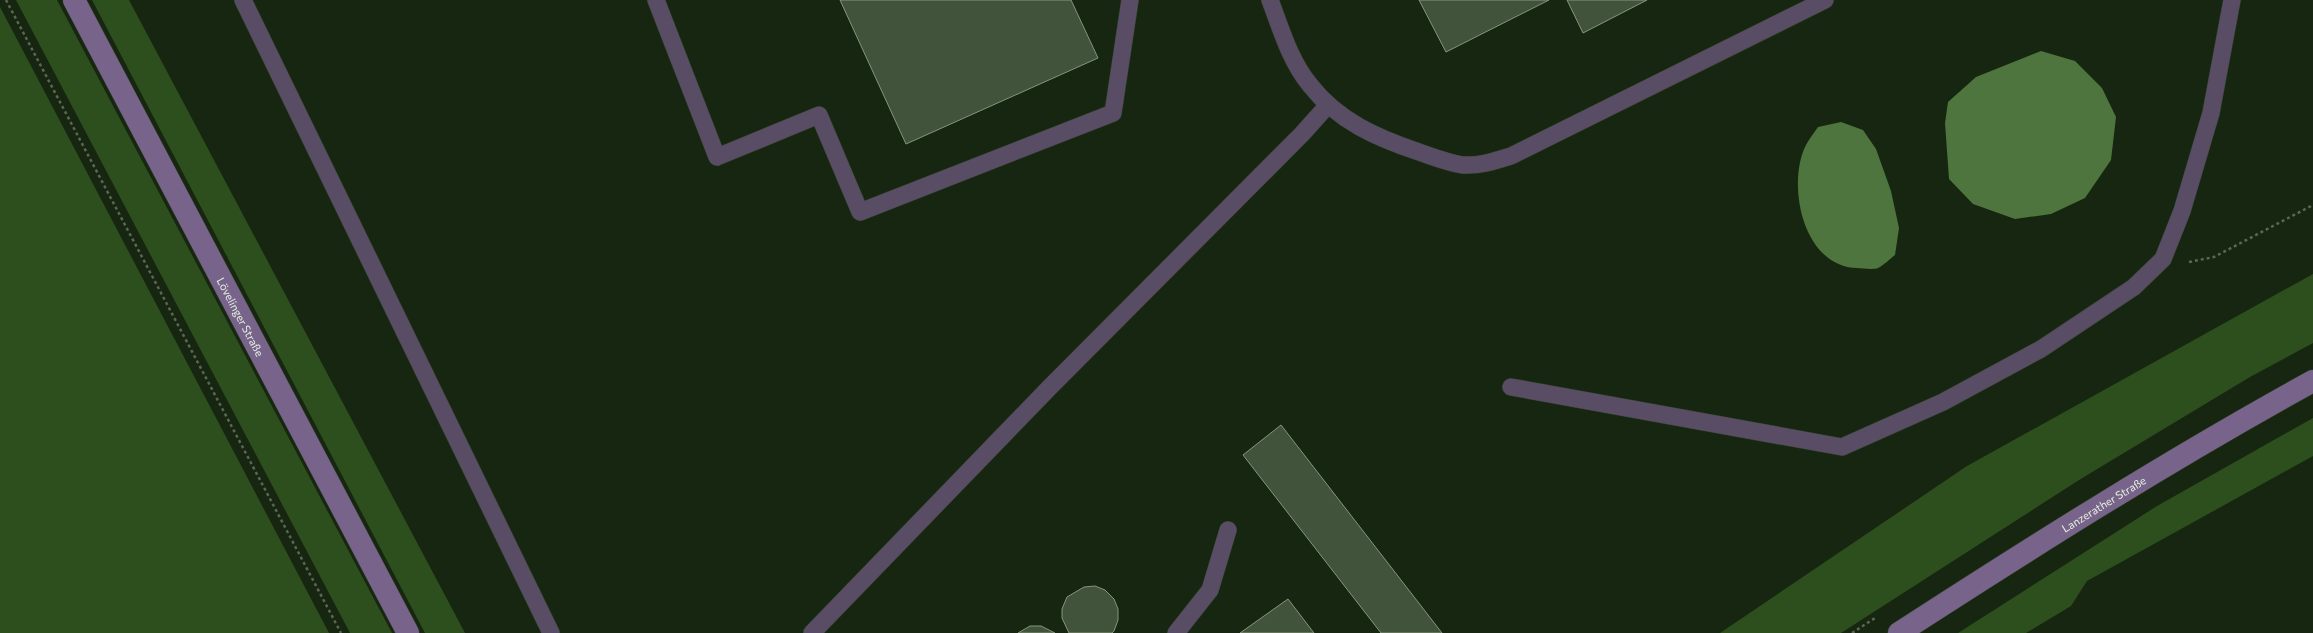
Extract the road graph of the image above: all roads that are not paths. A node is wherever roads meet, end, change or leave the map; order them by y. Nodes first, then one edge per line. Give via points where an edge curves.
1 (74, 0) edge
2 (243, 0) edge
3 (656, 0) edge
4 (1130, 0) edge
5 (1270, 0) edge
6 (1825, 0) edge
7 (2232, 0) edge
8 (1328, 105) junction
9 (2313, 381) edge
10 (1511, 387) dead end
11 (1228, 530) dead end
12 (408, 633) edge
13 (551, 633) edge
14 (812, 633) edge
15 (1176, 633) edge
16 (1899, 633) edge

1 - 12 street, Lövelinger Straße
2 - 13 lane
3 - 4 lane via 718,157 819,115 860,212 1113,113
5 - 8 lane via 1293,60 1309,85
6 - 8 lane via 1511,156 1488,164 1463,164 1439,159 1385,140 1358,127
7 - 10 lane via 2211,113 2182,211 2163,260 2134,287 2041,349 1943,402 1842,448
8 - 14 lane
9 - 16 street, Lanzerather Straße via 2219,433 2057,530
11 - 15 lane via 1210,590

